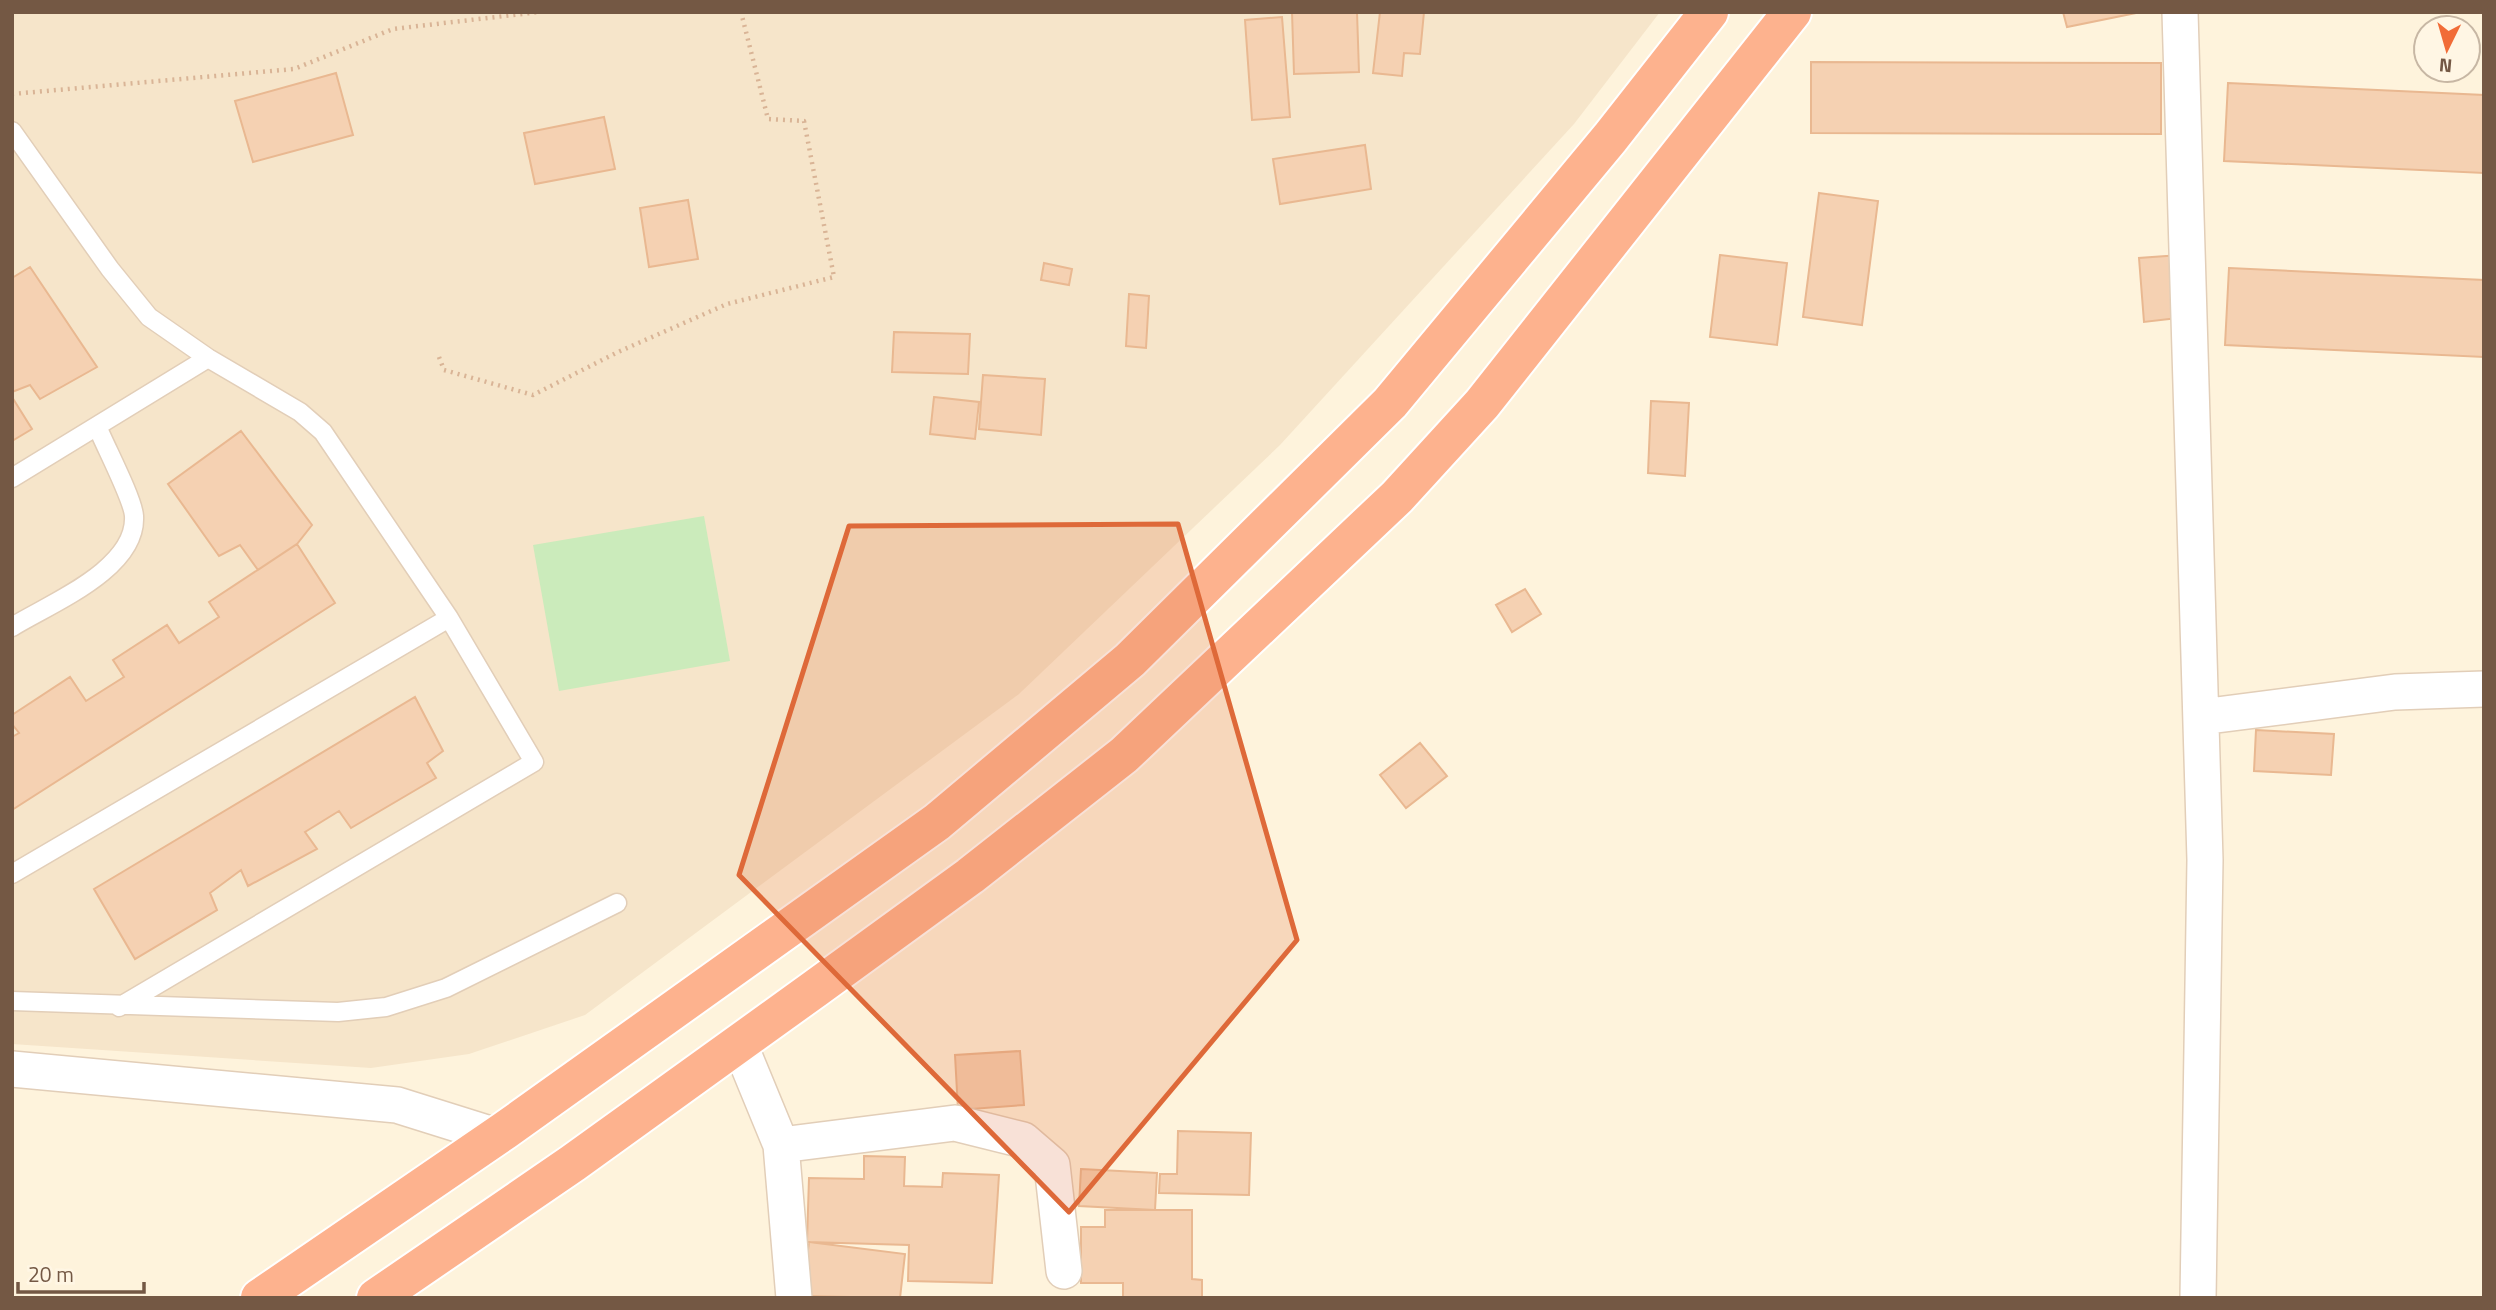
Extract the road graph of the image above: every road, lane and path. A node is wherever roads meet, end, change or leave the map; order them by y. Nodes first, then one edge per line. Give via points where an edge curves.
1 (539, 12) edge
2 (741, 12) edge
3 (1709, 12) edge
4 (1792, 12) edge
5 (2180, 12) edge
6 (12, 94) edge
7 (12, 131) edge
8 (208, 358) junction
9 (439, 358) dead end
10 (97, 426) junction
11 (12, 478) edge
12 (449, 618) junction
13 (12, 627) edge
14 (2484, 689) edge
15 (2201, 717) junction
16 (12, 874) edge
17 (617, 903) dead end
18 (12, 1001) edge
19 (119, 1007) junction
20 (739, 1044) junction
21 (12, 1069) edge
22 (496, 1136) junction
23 (781, 1145) junction
24 (1064, 1271) dead end
25 (260, 1298) edge
26 (376, 1298) edge
27 (794, 1298) edge
28 (2198, 1298) edge

1 - 6 path via 393,29 294,69
2 - 9 path via 768,119 804,121 834,277 727,304 533,395 444,370
3 - 22 highway via 1390,402 1130,660 937,822
4 - 20 highway via 1482,404 1397,497 1124,755 970,876
5 - 15 street
7 - 8 lane via 149,317
8 - 10 lane
8 - 12 lane via 300,412 323,432
10 - 11 lane
10 - 13 lane via 134,514 130,541 110,568
12 - 16 lane
12 - 19 lane via 534,762
14 - 15 street via 2395,692
15 - 28 street via 2205,859
17 - 19 lane via 446,988 386,1007 338,1012
18 - 19 lane
20 - 23 street
20 - 26 highway
21 - 22 street via 397,1105
22 - 25 highway
23 - 24 street via 955,1123 1023,1140 1052,1165
23 - 27 street

